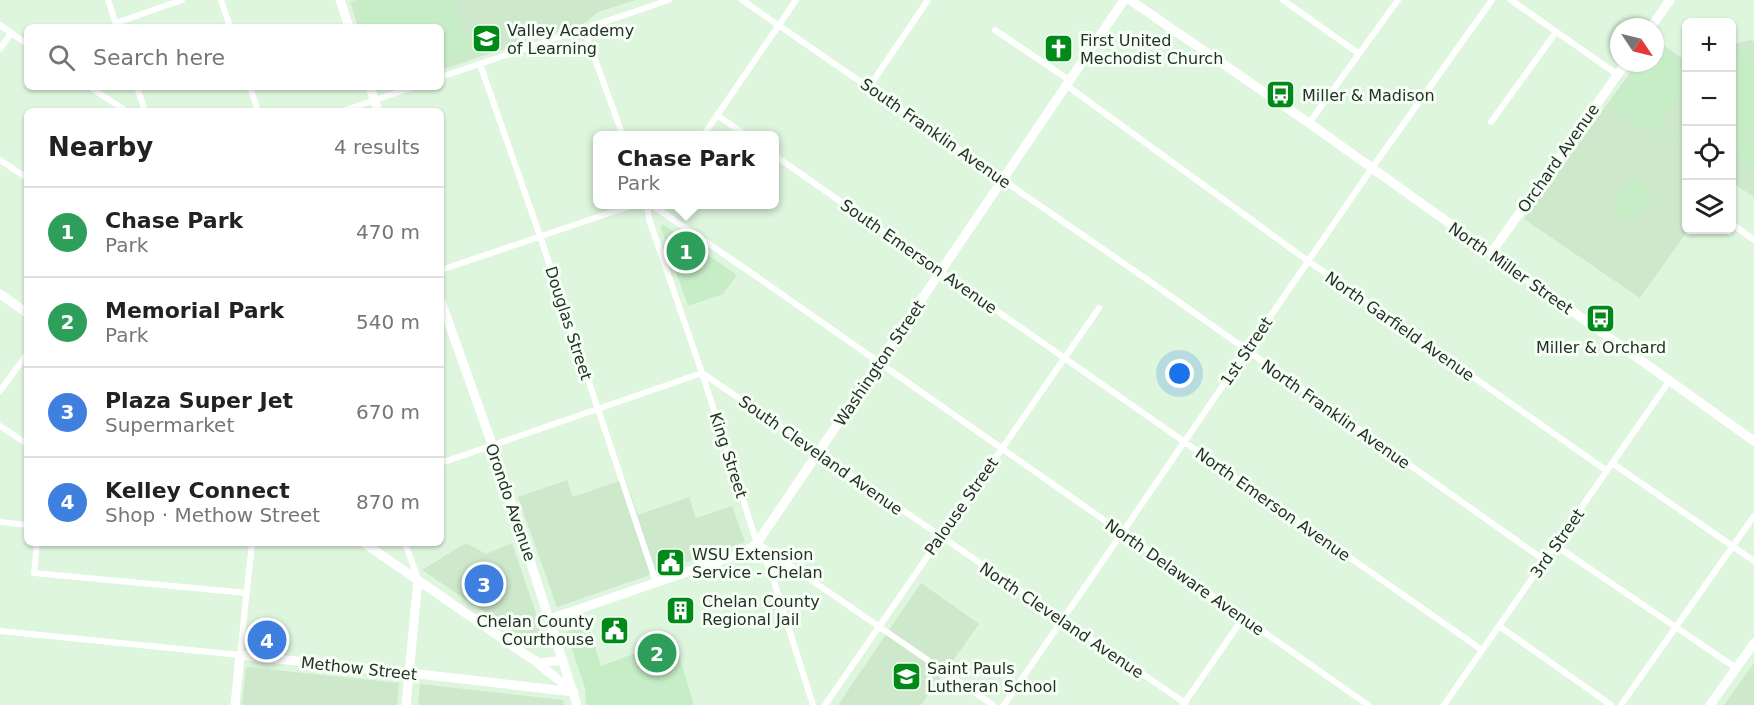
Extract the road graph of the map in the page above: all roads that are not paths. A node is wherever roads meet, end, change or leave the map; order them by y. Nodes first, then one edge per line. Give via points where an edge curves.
1 (108, 0) edge
2 (182, 0) edge
3 (221, 0) edge
4 (340, 0) edge
5 (669, 0) edge
6 (742, 0) edge
7 (796, 0) edge
8 (928, 0) edge
9 (1124, 0) edge
10 (1130, 0) edge
11 (1283, 0) edge
12 (1398, 0) edge
13 (1492, 0) edge
14 (1511, 0) edge
15 (1670, 0) edge
16 (1657, 18) edge
17 (117, 24) edge
18 (120, 24) edge
19 (229, 24) edge
20 (348, 24) edge
21 (0, 25) edge
22 (779, 25) junction
23 (584, 28) junction
24 (995, 30) dead end
25 (1556, 32) junction
26 (11, 33) junction
27 (24, 42) edge
28 (0, 49) edge
29 (1359, 53) junction
30 (480, 64) junction
31 (1620, 72) edge
32 (1618, 75) junction
33 (444, 76) edge
34 (1067, 83) junction
35 (869, 87) junction
36 (94, 90) edge
37 (138, 90) edge
38 (251, 90) edge
39 (371, 90) edge
40 (404, 90) edge
41 (374, 100) junction
42 (122, 108) edge
43 (144, 108) edge
44 (257, 108) edge
45 (351, 108) edge
46 (377, 108) edge
47 (717, 115) junction
48 (1491, 122) dead end
49 (1309, 123) junction
50 (622, 131) edge
51 (706, 131) edge
52 (741, 131) edge
53 (779, 158) edge
54 (0, 160) edge
55 (1372, 168) junction
56 (24, 176) edge
57 (1002, 179) junction
58 (621, 209) edge
59 (649, 209) edge
60 (656, 209) edge
61 (1736, 227) edge
62 (540, 236) junction
63 (1754, 240) edge
64 (1491, 253) junction
65 (1308, 261) junction
66 (1128, 266) joint
67 (444, 269) edge
68 (941, 270) junction
69 (0, 294) edge
70 (1099, 308) dead end
71 (444, 310) edge
72 (24, 311) edge
73 (1246, 350) junction
74 (1064, 357) junction
75 (24, 358) edge
76 (879, 362) junction
77 (702, 373) junction
78 (1670, 380) junction
79 (0, 391) edge
80 (598, 409) junction
81 (0, 426) edge
82 (1754, 441) edge
83 (24, 442) edge
84 (1185, 442) junction
85 (492, 447) junction
86 (1002, 448) junction
87 (819, 453) junction
88 (444, 462) edge
89 (1612, 463) junction
90 (1607, 471) junction
91 (1754, 516) edge
92 (0, 522) edge
93 (24, 525) edge
94 (1123, 533) junction
95 (940, 537) junction
96 (757, 543) junction
97 (1555, 545) junction
98 (37, 546) edge
99 (252, 546) edge
100 (368, 546) edge
101 (406, 546) edge
102 (1733, 546) junction
103 (1544, 561) junction
104 (1754, 561) edge
105 (418, 580) junction
106 (656, 582) junction
107 (247, 593) junction
108 (1243, 618) junction
109 (550, 619) junction
110 (1063, 620) junction
111 (879, 626) junction
112 (1499, 626) junction
113 (1676, 628) junction
114 (0, 631) edge
115 (1754, 643) edge
116 (1482, 650) junction
117 (240, 656) junction
118 (532, 659) junction
119 (564, 660) junction
120 (1736, 668) junction
121 (410, 673) junction
122 (574, 692) junction
123 (1184, 704) edge
124 (236, 705) edge
125 (406, 705) edge
126 (577, 705) edge
127 (813, 705) edge
128 (825, 705) edge
129 (993, 705) edge
130 (1004, 705) edge
131 (1368, 705) edge
132 (1444, 705) edge
133 (1611, 705) edge
134 (1621, 705) edge
135 (1710, 705) edge

1 - 17 street
2 - 18 street
3 - 19 street
4 - 20 street
5 - 23 street
6 - 22 street, South Franklin Avenue
7 - 22 street
8 - 35 street
9 - 34 street, Washington Street
10 - 49 street, North Miller Street
11 - 29 street
12 - 29 street
13 - 55 street, 1st Street
14 - 25 street
15 - 16 street
21 - 26 street
22 - 35 street, South Franklin Avenue
22 - 47 street
23 - 30 street
23 - 50 street
24 - 34 street, North Garfield Avenue
25 - 32 street
25 - 48 street
26 - 27 street
26 - 28 street
29 - 49 street
30 - 33 street
30 - 62 street, Douglas Street
31 - 32 street, Orchard Avenue
32 - 64 street, Orchard Avenue
34 - 57 street, Washington Street
34 - 65 street, North Garfield Avenue
35 - 57 street, South Franklin Avenue
36 - 42 street
37 - 43 street
38 - 44 street
39 - 41 street
40 - 41 street
41 - 45 street
41 - 46 street
47 - 51 street
47 - 52 street
49 - 55 street, North Miller Street
53 - 68 street, South Emerson Avenue
54 - 56 street
55 - 64 street, North Miller Street
55 - 65 street, 1st Street
57 - 66 street, South Franklin Avenue
57 - 68 street, Washington Street
58 - 62 street
59 - 77 street, King Street via 649,219
60 - 76 street, North Delaware Avenue
61 - 63 street
62 - 67 street
62 - 80 street, Douglas Street
64 - 78 street, North Miller Street
65 - 73 street, 1st Street
65 - 90 street, North Garfield Avenue
66 - 73 street, North Franklin Avenue
68 - 74 street, South Emerson Avenue
68 - 76 street, Washington Street
69 - 72 street
70 - 74 street, Palouse Street
71 - 85 street, Orondo Avenue
73 - 84 street, 1st Street
73 - 103 street, North Franklin Avenue
74 - 84 street, North Emerson Avenue
74 - 86 street, Palouse Street
75 - 79 street
76 - 86 street, North Delaware Avenue
76 - 87 street, Washington Street
77 - 80 street
77 - 87 street, South Cleveland Avenue
77 - 96 street, King Street
78 - 82 street, North Miller Street
78 - 89 street, 3rd Street
80 - 85 street
80 - 106 street, Douglas Street
81 - 83 street
84 - 94 street, 1st Street
84 - 116 street, North Emerson Avenue
85 - 88 street
85 - 109 street, Orondo Avenue
86 - 94 street, North Delaware Avenue
86 - 95 street, Palouse Street
87 - 95 street, South Cleveland Avenue
87 - 96 street, Washington Street
89 - 90 street, 3rd Street
89 - 102 street
90 - 97 street, 3rd Street
91 - 102 street
92 - 93 street
94 - 108 street, North Delaware Avenue
94 - 110 street, 1st Street
95 - 110 street, North Cleveland Avenue
95 - 111 street, Palouse Street
96 - 106 street, Washington Street via 745,552
96 - 111 street
96 - 127 street, King Street via 774,581
97 - 103 street, 3rd Street
97 - 113 street
98 - 107 street via 34,573
99 - 107 street
100 - 105 street
101 - 105 street
102 - 104 street
102 - 113 street
103 - 112 street, 3rd Street
105 - 118 street
105 - 121 street
106 - 109 street, Washington Street
107 - 117 street
108 - 123 street
108 - 131 street, North Delaware Avenue
109 - 119 street, Orondo Avenue
110 - 123 street, North Cleveland Avenue
110 - 130 street, 1st Street
111 - 128 street, Palouse Street
111 - 129 street
112 - 116 street, 3rd Street
112 - 133 street
113 - 120 street
113 - 134 street
114 - 117 street, Methow Street
115 - 120 street
116 - 132 street, 3rd Street
117 - 121 street, Methow Street
117 - 124 street
118 - 119 street via 541,663
118 - 122 street
119 - 122 street, Orondo Avenue
120 - 135 street
121 - 122 street, Methow Street
121 - 125 street
122 - 126 street, Orondo Avenue

